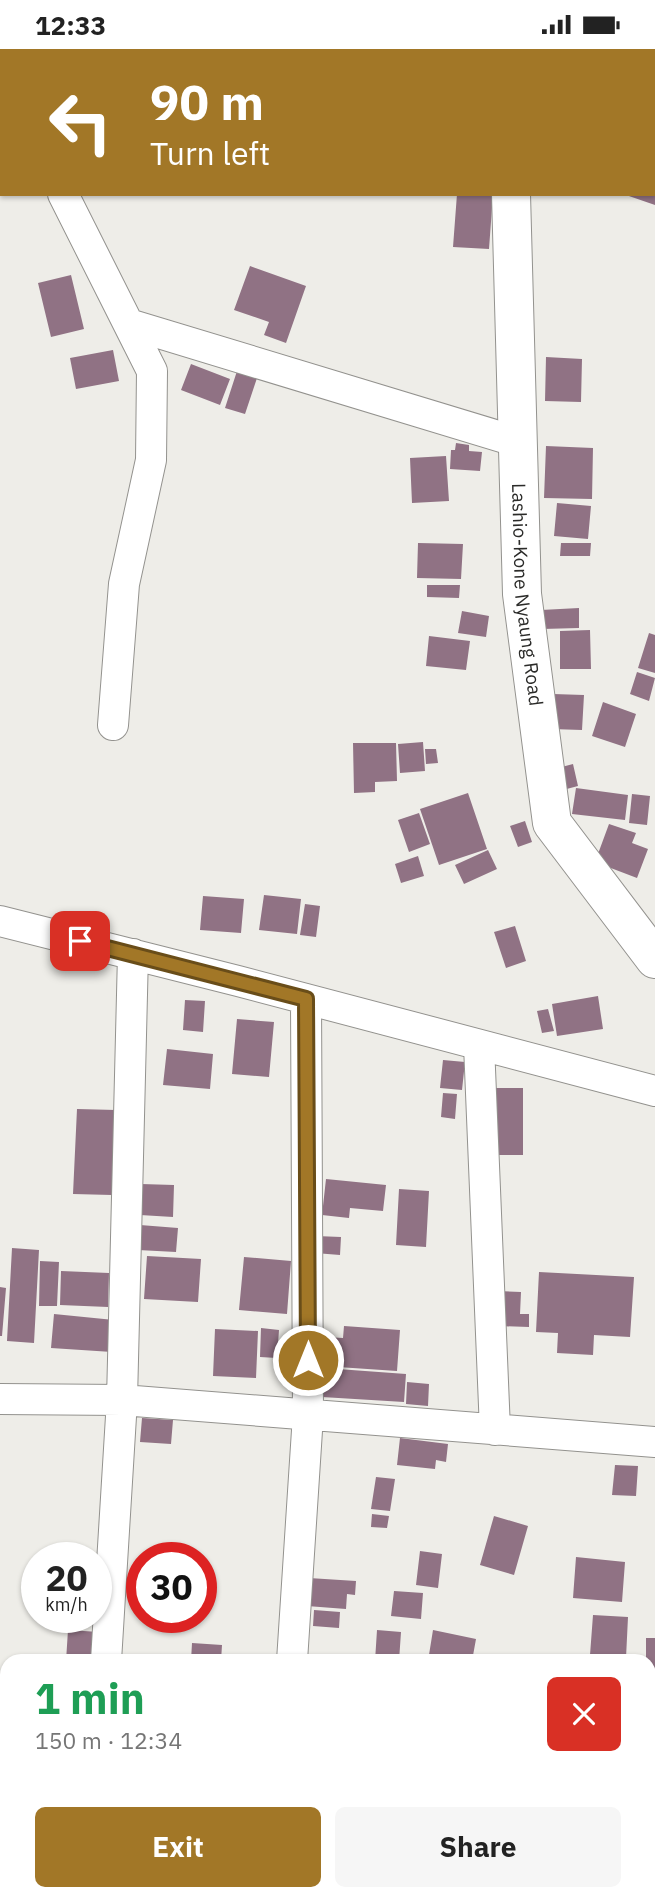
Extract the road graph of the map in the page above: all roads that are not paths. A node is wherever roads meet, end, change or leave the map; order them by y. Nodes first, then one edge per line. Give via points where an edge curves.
1 (64, 196) edge
2 (512, 196) edge
3 (129, 324) junction
4 (517, 442) junction
5 (113, 725) dead end
6 (0, 921) edge
7 (133, 954) junction
8 (655, 959) edge
9 (306, 999) junction
10 (479, 1045) junction
11 (655, 1091) edge
12 (0, 1399) edge
13 (122, 1400) junction
14 (308, 1415) junction
15 (495, 1430) junction
16 (655, 1442) edge
17 (106, 1654) edge
18 (292, 1654) edge

1 - 3 street
2 - 4 main road, Lashio-Kone Nyaung Road
3 - 4 street
3 - 5 street via 152,372 151,460 124,584
4 - 8 main road, Lashio-Kone Nyaung Road via 522,594 552,823
6 - 7 street
7 - 9 street
7 - 13 street
9 - 10 street
9 - 14 street
10 - 11 street
10 - 15 street
12 - 13 street
13 - 14 street
13 - 17 street
14 - 15 street
14 - 18 street
15 - 16 street

